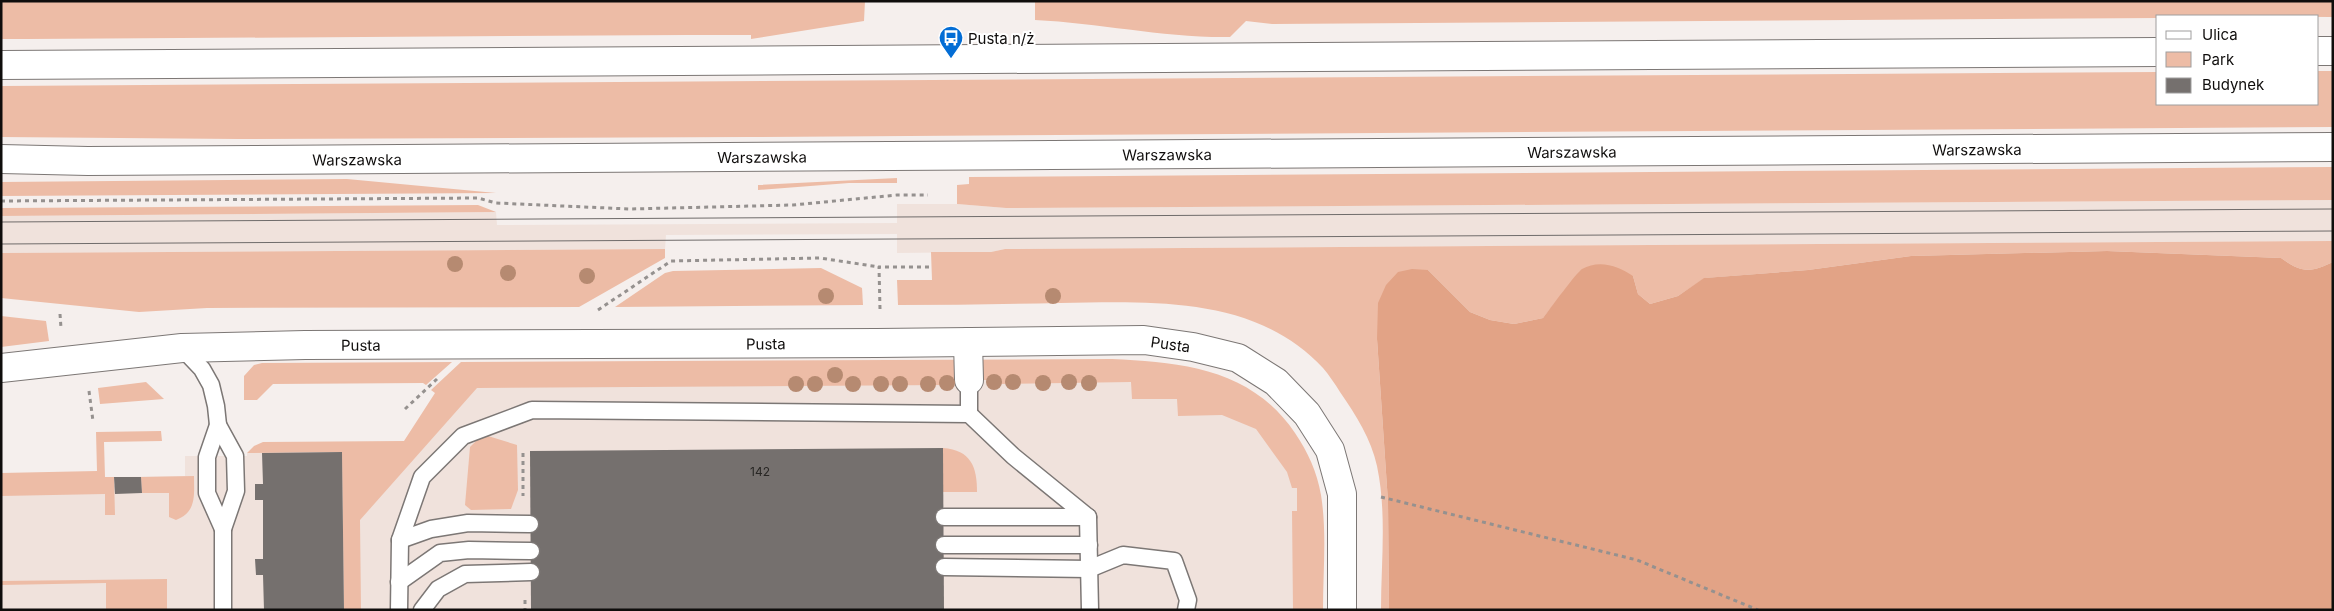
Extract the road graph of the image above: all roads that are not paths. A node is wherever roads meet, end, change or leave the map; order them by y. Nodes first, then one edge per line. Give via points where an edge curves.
1 (2319, 51) edge
2 (2333, 51) edge
3 (2156, 52) edge
4 (1, 66) edge
5 (2333, 147) edge
6 (1, 159) edge
7 (968, 342) junction
8 (182, 348) junction
9 (1, 368) edge
10 (969, 380) joint
11 (969, 414) junction
12 (218, 425) junction
13 (944, 517) dead end
14 (1088, 517) junction
15 (530, 524) dead end
16 (223, 529) junction
17 (400, 540) junction
18 (944, 545) dead end
19 (1089, 545) junction
20 (530, 551) dead end
21 (944, 567) dead end
22 (1089, 569) junction
23 (531, 572) dead end
24 (399, 582) junction
25 (1188, 607) edge
26 (223, 610) edge
27 (399, 610) edge
28 (422, 610) edge
29 (1090, 610) edge
30 (1342, 610) edge

1 - 2 main road
3 - 4 main road
5 - 6 main road, Warszawska
7 - 8 main road, Pusta
7 - 10 main road
7 - 30 main road, Pusta via 1144,340 1238,358 1276,382 1307,414 1330,450 1342,494
8 - 9 main road, Pusta
8 - 12 lane via 202,369 211,385
10 - 11 lane
11 - 14 lane via 1013,456
11 - 17 lane via 532,410 463,436 422,477
12 - 16 lane via 207,457 207,493
12 - 16 lane via 235,456 236,490
13 - 14 lane
14 - 19 lane
15 - 17 lane via 468,524 432,529
16 - 26 lane
17 - 24 lane
18 - 19 lane
19 - 22 lane
20 - 24 lane via 440,553
21 - 22 lane
22 - 25 lane via 1123,555 1174,561
22 - 29 lane
23 - 28 lane via 465,574 438,589
24 - 27 lane

